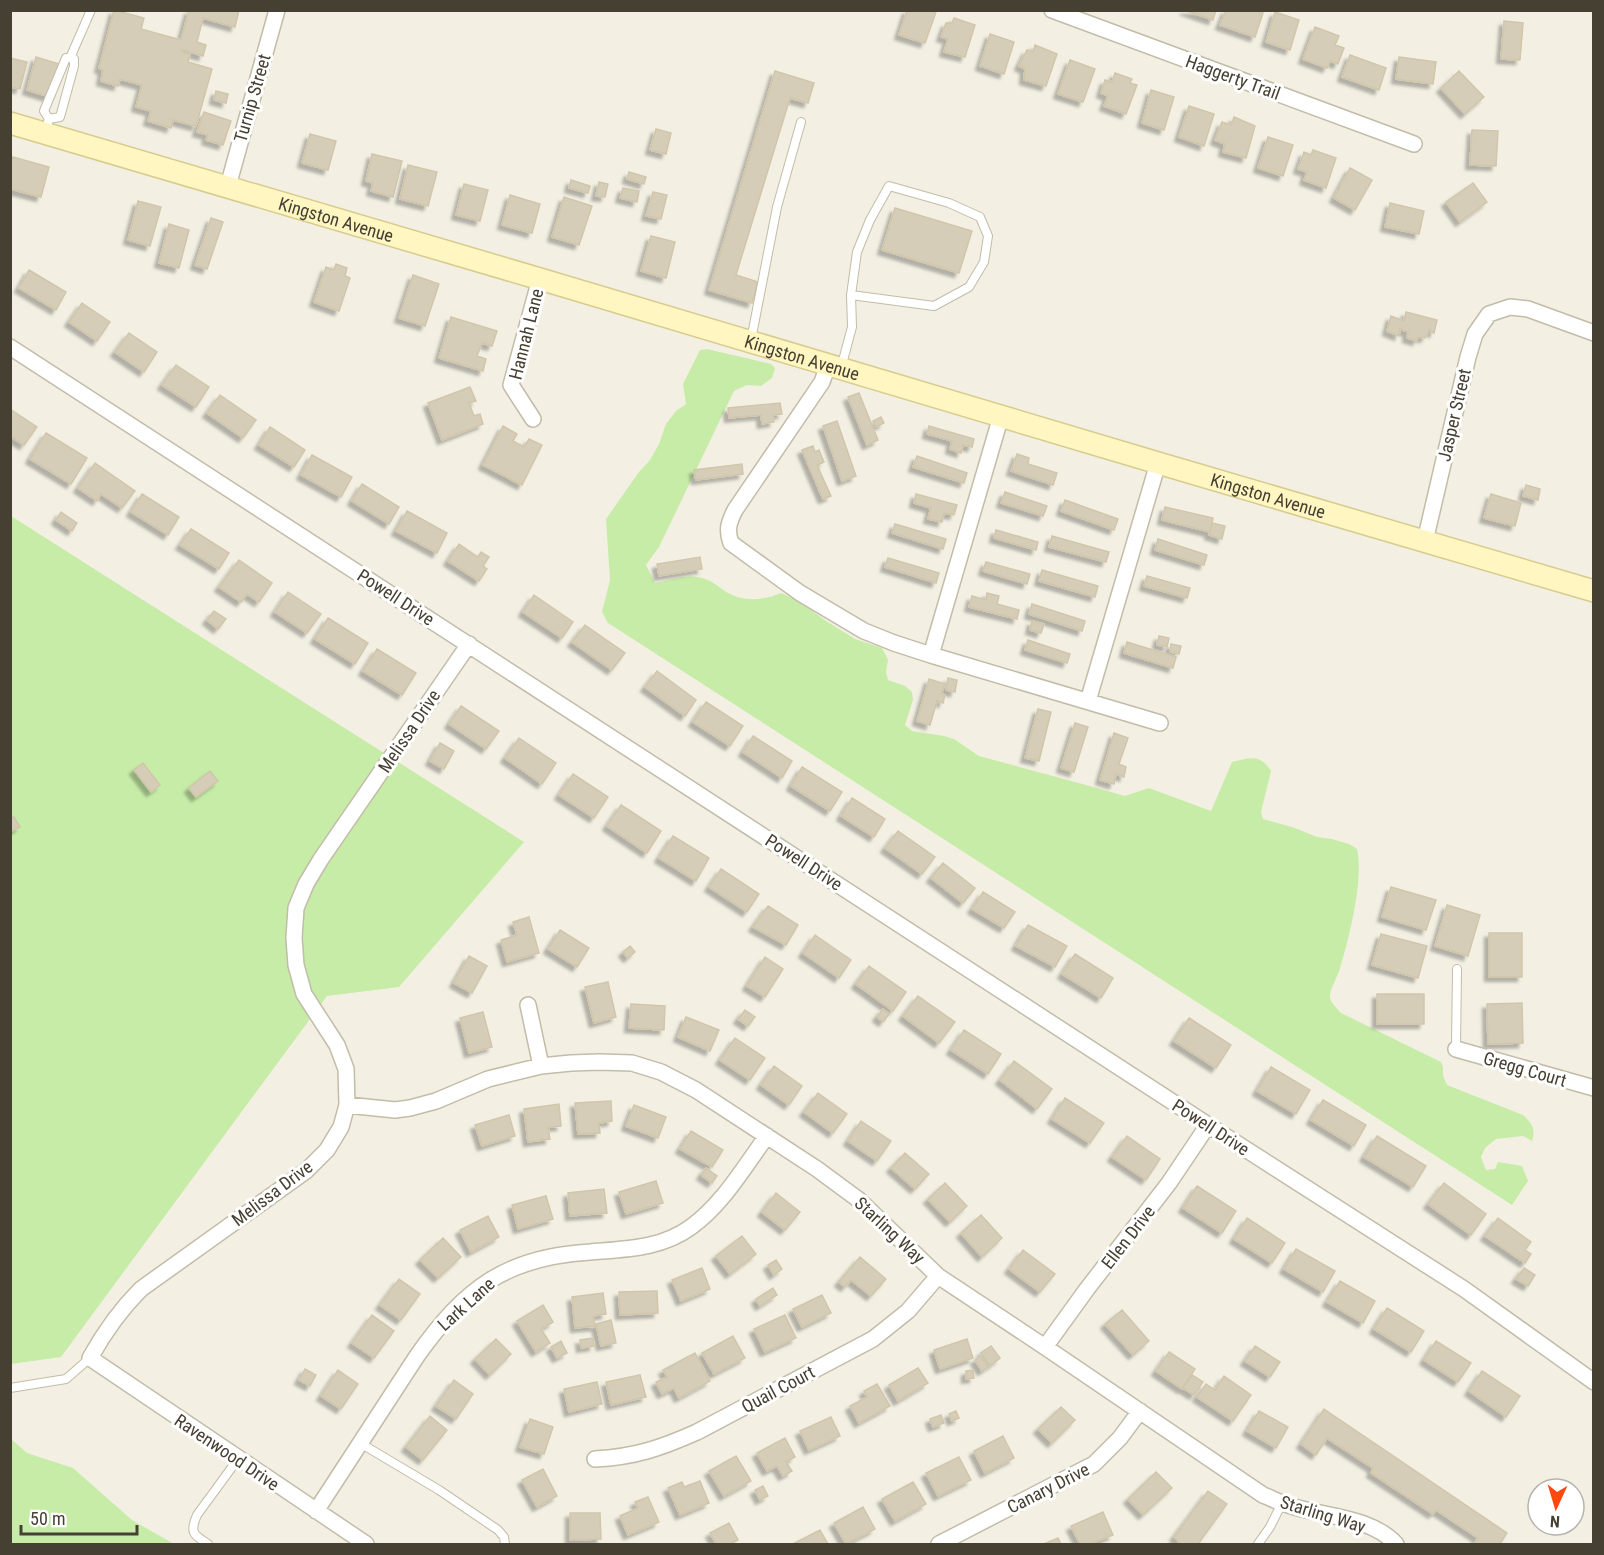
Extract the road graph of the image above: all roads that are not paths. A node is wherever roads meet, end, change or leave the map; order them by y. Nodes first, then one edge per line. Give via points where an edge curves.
1 (91, 10) edge
2 (277, 10) edge
3 (1052, 10) edge
4 (70, 58) junction
5 (801, 122) dead end
6 (10, 123) edge
7 (47, 126) junction
8 (1414, 144) dead end
9 (228, 186) junction
10 (540, 279) junction
11 (851, 295) junction
12 (1593, 333) edge
13 (750, 342) junction
14 (10, 347) edge
15 (834, 367) junction
16 (1001, 416) junction
17 (533, 419) dead end
18 (1158, 464) junction
19 (1425, 541) junction
20 (1593, 591) edge
21 (468, 644) junction
22 (931, 655) junction
23 (1088, 701) junction
24 (1160, 723) dead end
25 (1457, 969) dead end
26 (528, 1005) dead end
27 (1456, 1049) joint
28 (541, 1066) junction
29 (1593, 1088) edge
30 (347, 1105) junction
31 (1208, 1125) junction
32 (767, 1136) junction
33 (938, 1276) junction
34 (1045, 1347) junction
35 (90, 1358) junction
36 (1593, 1382) edge
37 (10, 1388) edge
38 (1140, 1411) junction
39 (360, 1443) junction
40 (238, 1459) junction
41 (595, 1459) dead end
42 (1282, 1503) junction
43 (316, 1511) junction
44 (208, 1545) edge
45 (366, 1545) edge
46 (506, 1545) edge
47 (939, 1545) edge
48 (1258, 1545) edge
49 (1396, 1545) edge

1 - 4 lane
2 - 9 street, Turnip Street
3 - 8 street, Haggerty Trail
4 - 7 lane via 66,58 44,111
4 - 7 lane via 74,66 60,117
5 - 13 lane via 777,207
6 - 7 street, Kingston Avenue
7 - 9 street, Kingston Avenue
9 - 10 street, Kingston Avenue
10 - 13 street, Kingston Avenue
10 - 17 street, Hannah Lane via 511,385
11 - 11 lane via 857,252 888,186 949,203 980,217 988,236 984,262 969,287 934,306
11 - 15 lane via 852,327
12 - 19 street, Jasper Street via 1528,309 1510,308 1489,314 1475,334 1468,357
13 - 15 street, Kingston Avenue
14 - 21 street, Powell Drive
15 - 16 street, Kingston Avenue
15 - 22 street via 735,510 728,535 731,543 744,553 831,612 864,631
16 - 18 street, Kingston Avenue
16 - 22 street
18 - 19 street, Kingston Avenue
18 - 23 street
19 - 20 street, Kingston Avenue
21 - 30 street, Melissa Drive via 321,860 296,908 296,965 304,994 338,1045 346,1069
21 - 31 street, Powell Drive
22 - 23 street
23 - 24 street
25 - 27 lane
26 - 28 street
27 - 29 street, Gregg Court
28 - 30 street, Starling Way via 488,1079 410,1108
28 - 32 street, Starling Way via 632,1063 696,1090
30 - 35 street, Melissa Drive via 341,1127 306,1171 141,1289 103,1333
31 - 34 street, Ellen Drive
31 - 36 street, Powell Drive via 1464,1289
32 - 33 street, Starling Way via 859,1200
32 - 39 street, Lark Lane via 713,1208 669,1240 642,1248 550,1256 493,1277 451,1312 432,1335
33 - 34 street, Starling Way
33 - 41 street, Quail Court via 908,1311 873,1339 697,1432 648,1452
34 - 38 street, Starling Way
35 - 37 lane via 66,1379
35 - 40 street, Ravenwood Drive
38 - 42 street, Starling Way via 1263,1495
38 - 47 street, Canary Drive via 1094,1464
39 - 43 street, Lark Lane
39 - 46 lane via 498,1530
40 - 43 street, Ravenwood Drive
40 - 44 lane via 193,1524 193,1532
42 - 48 lane
42 - 49 street, Starling Way via 1370,1527
43 - 45 street, Ravenwood Drive

